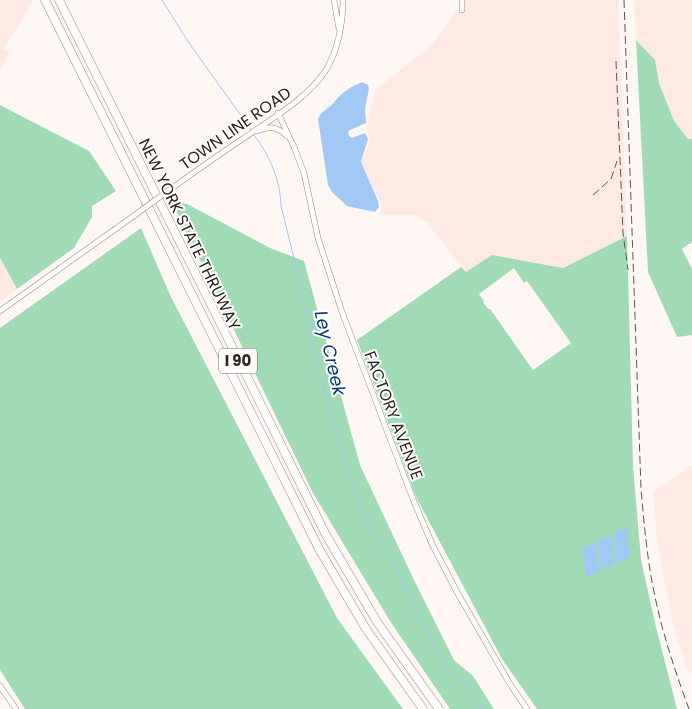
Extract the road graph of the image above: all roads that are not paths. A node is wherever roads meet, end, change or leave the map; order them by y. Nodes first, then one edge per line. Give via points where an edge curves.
1 (45, 0) edge
2 (59, 0) edge
3 (334, 0) edge
4 (343, 0) edge
5 (462, 0) edge
6 (462, 10) dead end
7 (339, 34) junction
8 (278, 114) junction
9 (260, 128) junction
10 (290, 139) junction
11 (0, 311) edge
12 (0, 686) edge
13 (16, 709) edge
14 (423, 709) edge
15 (439, 709) edge
16 (527, 709) edge

1 - 14 highway, NEW YORK STATE THRUWAY / I 90 via 319,549 366,629
2 - 15 highway, NEW YORK STATE THRUWAY / I 90 via 326,535 377,622
3 - 7 street, TOWN LINE ROAD
4 - 7 street, TOWN LINE ROAD
5 - 6 street
7 - 8 street, TOWN LINE ROAD via 331,60 316,84
8 - 9 street, TOWN LINE ROAD
8 - 10 street, FACTORY AVENUE
9 - 10 street via 276,127
9 - 11 street, TOWN LINE ROAD, bridge
10 - 16 street, FACTORY AVENUE via 304,173 326,267 413,499 458,594
12 - 13 street

